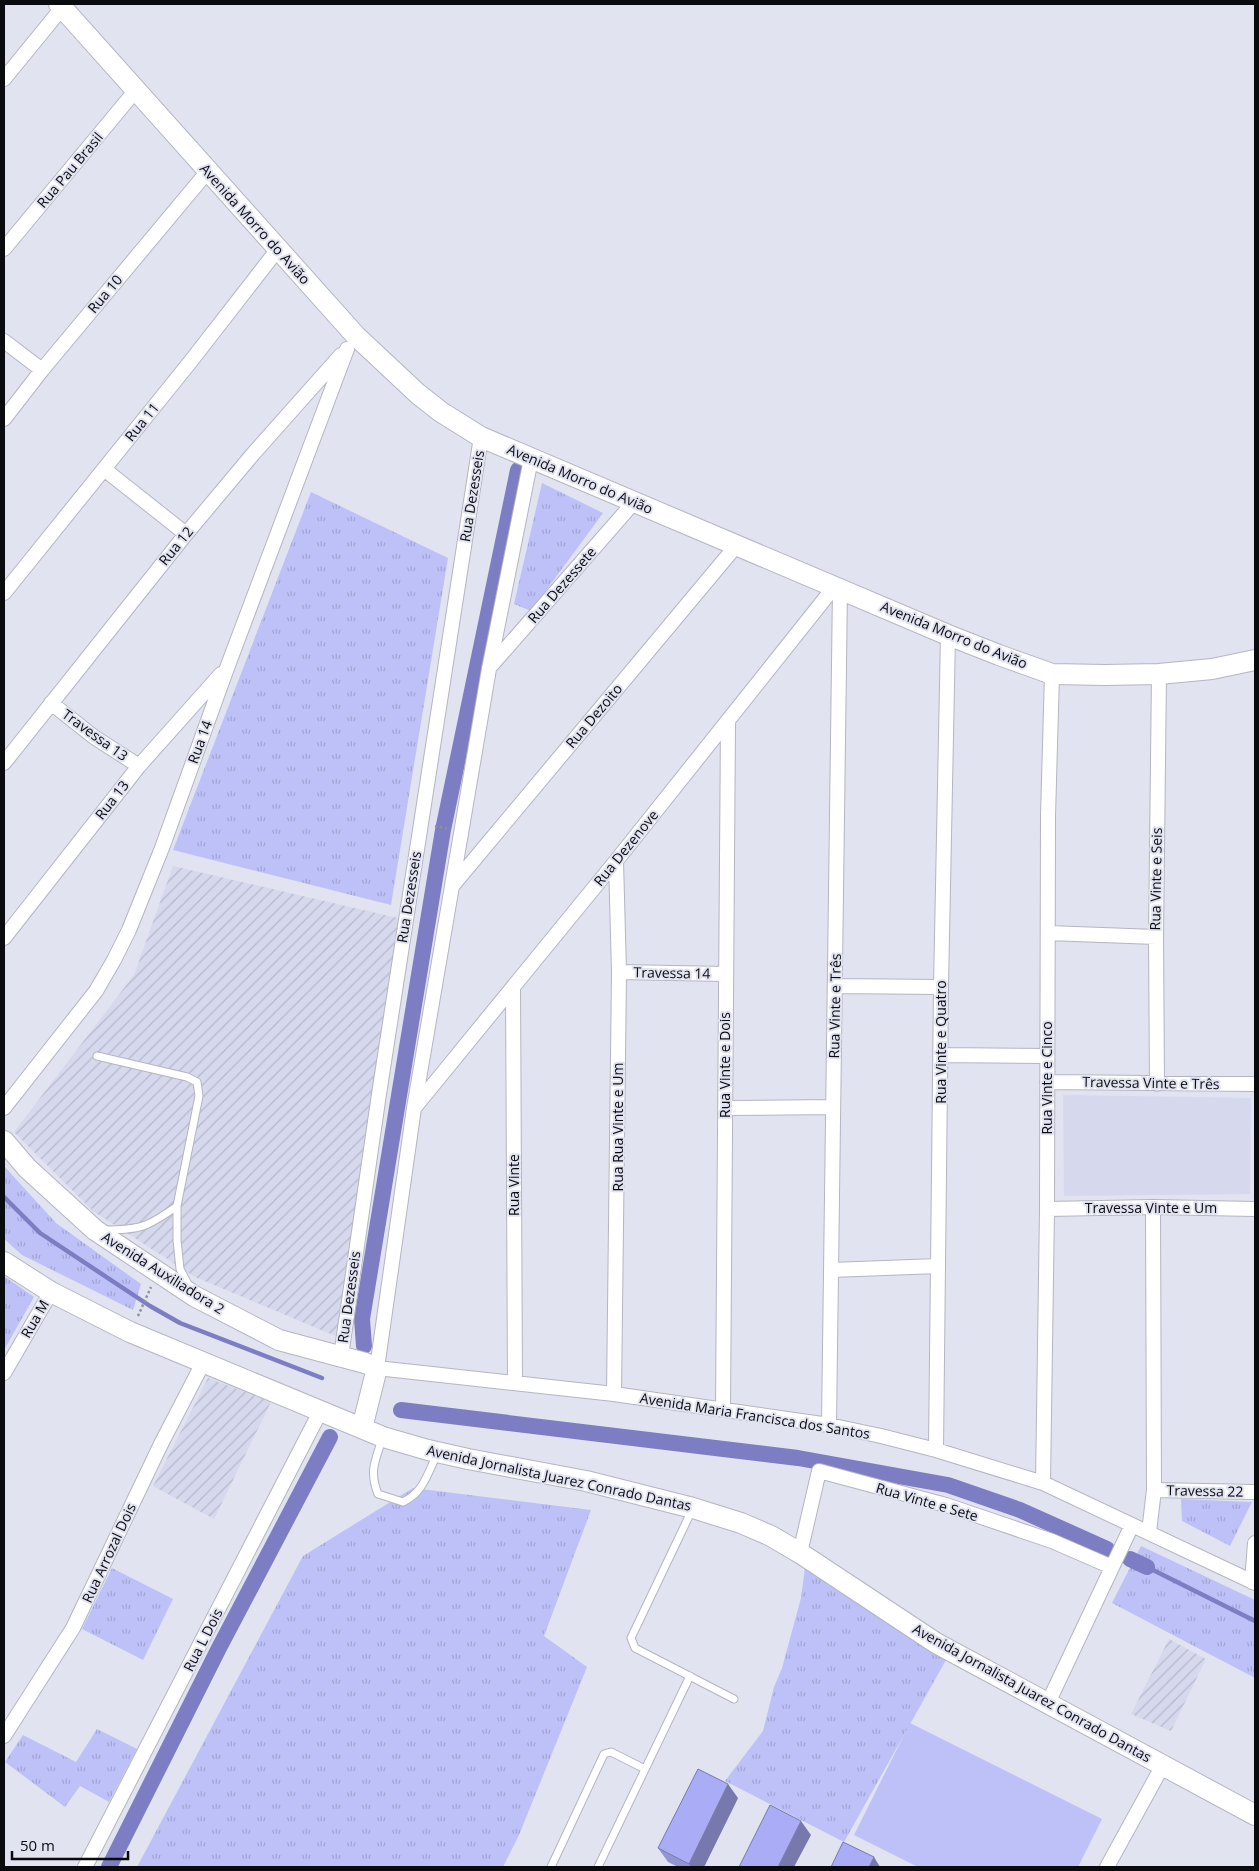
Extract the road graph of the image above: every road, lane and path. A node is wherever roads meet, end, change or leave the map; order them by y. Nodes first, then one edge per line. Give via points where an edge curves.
1 (60, 6) edge
2 (4, 79) edge
3 (136, 90) junction
4 (208, 172) junction
5 (4, 249) edge
6 (278, 249) junction
7 (4, 342) edge
8 (351, 342) junction
9 (42, 370) junction
10 (4, 419) edge
11 (481, 437) junction
12 (531, 459) junction
13 (104, 469) junction
14 (635, 501) junction
15 (186, 534) junction
16 (736, 546) junction
17 (837, 587) junction
18 (4, 593) edge
19 (948, 635) junction
20 (1255, 660) edge
21 (227, 668) junction
22 (488, 669) junction
23 (1052, 674) junction
24 (1158, 674) junction
25 (51, 703) junction
26 (728, 721) junction
27 (4, 763) edge
28 (139, 766) junction
29 (438, 826) dead end
30 (448, 828) dead end
31 (616, 861) junction
32 (452, 886) junction
33 (1048, 933) junction
34 (1156, 937) junction
35 (4, 938) edge
36 (619, 972) junction
37 (726, 974) junction
38 (835, 986) junction
39 (514, 987) junction
40 (941, 987) junction
41 (941, 1055) junction
42 (97, 1056) dead end
43 (1047, 1056) junction
44 (1047, 1082) junction
45 (1157, 1084) junction
46 (1255, 1084) edge
47 (833, 1107) junction
48 (4, 1108) edge
49 (414, 1108) junction
50 (725, 1108) junction
51 (4, 1141) edge
52 (177, 1206) junction
53 (1153, 1208) junction
54 (1047, 1209) junction
55 (1255, 1209) edge
56 (95, 1230) junction
57 (4, 1262) edge
58 (938, 1266) junction
59 (831, 1270) junction
60 (153, 1284) dead end
61 (51, 1292) junction
62 (194, 1296) junction
63 (139, 1314) dead end
64 (341, 1356) junction
65 (203, 1363) junction
66 (377, 1368) junction
67 (4, 1373) edge
68 (515, 1382) junction
69 (614, 1394) junction
70 (723, 1409) junction
71 (320, 1412) junction
72 (829, 1425) junction
73 (362, 1428) junction
74 (383, 1437) junction
75 (936, 1450) junction
76 (438, 1452) junction
77 (1043, 1483) junction
78 (1154, 1490) junction
79 (1255, 1492) edge
80 (693, 1508) junction
81 (1132, 1525) junction
82 (1149, 1532) junction
83 (1255, 1543) edge
84 (800, 1553) junction
85 (1112, 1567) junction
86 (1254, 1583) edge
87 (690, 1676) junction
88 (734, 1699) dead end
89 (1048, 1703) junction
90 (4, 1736) edge
91 (1163, 1765) junction
92 (645, 1769) junction
93 (1255, 1815) edge
94 (85, 1867) edge
95 (551, 1867) edge
96 (598, 1867) edge
97 (1107, 1867) edge

1 - 2 street
1 - 3 street, Avenida Morro do Avião
3 - 4 street, Avenida Morro do Avião
3 - 5 street, Rua Pau Brasil
4 - 6 street, Avenida Morro do Avião
4 - 9 street, Rua 10
6 - 8 street, Avenida Morro do Avião
6 - 13 street, Rua 11
7 - 9 street
8 - 11 street, Avenida Morro do Avião via 441,412
8 - 15 street, Rua 12
8 - 21 street, Rua 14
9 - 10 street, Rua 10
11 - 12 street, Avenida Morro do Avião
11 - 64 street, Rua Dezesseis via 378,1094
12 - 14 street, Avenida Morro do Avião
12 - 22 street
13 - 15 street
13 - 18 street, Rua 11
14 - 16 street, Avenida Morro do Avião
14 - 22 street, Rua Dezessete
15 - 25 street, Rua 12
16 - 17 street, Avenida Morro do Avião
16 - 32 street, Rua Dezoito
17 - 19 street, Avenida Morro do Avião
17 - 26 street, Rua Dezenove
17 - 38 street, Rua Vinte e Três
19 - 23 street, Avenida Morro do Avião
19 - 40 street, Rua Vinte e Quatro
20 - 24 street, Avenida Morro do Avião via 1212,669
21 - 28 street, Rua 13
21 - 48 street, Rua 14 via 162,848 114,960 78,1016
22 - 32 street
23 - 24 street, Avenida Morro do Avião
23 - 33 street, Rua Vinte e Cinco
24 - 34 street, Rua Vinte e Seis
25 - 27 street, Rua 12
25 - 28 street, Travessa 13 via 94,737
26 - 31 street, Rua Dezenove
26 - 37 street, Rua Vinte e Dois
28 - 35 street, Rua 13
29 - 30 path
31 - 36 street, Rua Rua Vinte e Um
31 - 39 street, Rua Dezenove
32 - 49 street
33 - 34 street
33 - 43 street, Rua Vinte e Cinco
34 - 45 street, Rua Vinte e Seis
36 - 37 street, Travessa 14
36 - 69 street, Rua Rua Vinte e Um
37 - 50 street, Rua Vinte e Dois
38 - 40 street
38 - 47 street, Rua Vinte e Três
39 - 49 street, Rua Dezenove
39 - 68 street, Rua Vinte
40 - 41 street, Rua Vinte e Quatro
41 - 43 street
41 - 58 street, Rua Vinte e Quatro
42 - 52 lane via 197,1082 198,1096
43 - 44 street, Rua Vinte e Cinco
44 - 45 street, Travessa Vinte e Três
44 - 54 street, Rua Vinte e Cinco
45 - 46 street, Travessa Vinte e Três
47 - 50 street
47 - 59 street, Rua Vinte e Três
49 - 66 street
50 - 70 street, Rua Vinte e Dois
51 - 56 street, Avenida Auxiliadora 2 via 26,1168
52 - 56 lane via 153,1223 129,1230
52 - 62 lane via 180,1269
53 - 54 street, Travessa Vinte e Um
53 - 55 street, Travessa Vinte e Um
53 - 78 street
54 - 77 street, Rua Vinte e Cinco
56 - 62 street, Avenida Auxiliadora 2
57 - 61 street, Avenida Jornalista Juarez Conrado Dantas
58 - 59 street
58 - 75 street, Rua Vinte e Quatro
59 - 72 street, Rua Vinte e Três
60 - 63 path
61 - 65 street, Avenida Jornalista Juarez Conrado Dantas via 130,1332
61 - 67 street, Rua M
62 - 64 street, Avenida Auxiliadora 2 via 279,1340
64 - 66 street, Avenida Auxiliadora 2
65 - 71 street, Avenida Jornalista Juarez Conrado Dantas
65 - 90 street, Rua Arrozal Dois via 73,1628
66 - 68 street, Avenida Maria Francisca dos Santos
66 - 73 street
68 - 69 street, Avenida Maria Francisca dos Santos
69 - 70 street, Avenida Maria Francisca dos Santos
70 - 72 street, Avenida Maria Francisca dos Santos
71 - 73 street, Avenida Jornalista Juarez Conrado Dantas
71 - 94 street, Rua L Dois
72 - 75 street, Avenida Maria Francisca dos Santos
73 - 74 street, Avenida Jornalista Juarez Conrado Dantas
74 - 76 street, Avenida Jornalista Juarez Conrado Dantas
74 - 76 lane via 373,1480 378,1494 402,1502 420,1490
75 - 77 street, Avenida Maria Francisca dos Santos
76 - 80 street, Avenida Jornalista Juarez Conrado Dantas via 586,1481
77 - 81 street, Avenida Maria Francisca dos Santos
78 - 79 street, Travessa 22
78 - 82 street
80 - 84 street, Avenida Jornalista Juarez Conrado Dantas via 741,1523
80 - 87 lane via 631,1638 635,1648
81 - 82 street, Avenida Maria Francisca dos Santos
81 - 85 street
82 - 86 street, Avenida Maria Francisca dos Santos
83 - 86 street
84 - 85 street, Rua Vinte e Sete via 819,1471 946,1505 1052,1541
84 - 89 street, Avenida Jornalista Juarez Conrado Dantas via 936,1643
85 - 89 street
87 - 88 lane
87 - 92 lane
89 - 91 street, Avenida Jornalista Juarez Conrado Dantas
91 - 93 street, Avenida Jornalista Juarez Conrado Dantas
91 - 97 street
92 - 95 lane via 611,1752 604,1754
92 - 96 lane

